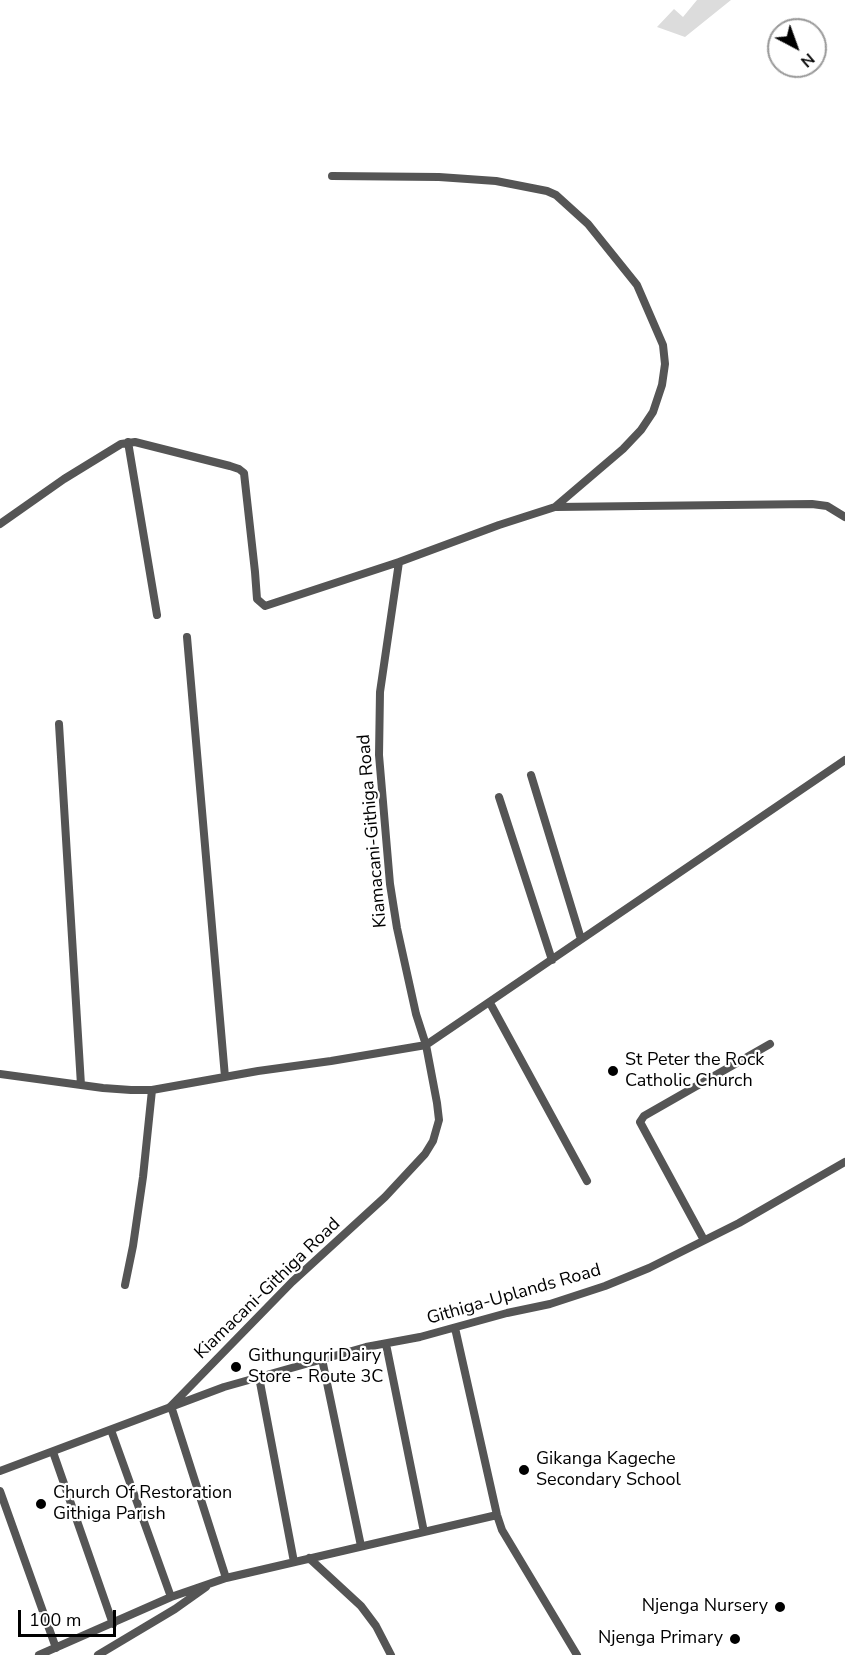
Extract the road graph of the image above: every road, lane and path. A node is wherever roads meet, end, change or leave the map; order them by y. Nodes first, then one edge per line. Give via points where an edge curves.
1 (332, 176) dead end
2 (128, 442) junction
3 (555, 507) junction
4 (845, 517) edge
5 (0, 524) edge
6 (399, 562) junction
7 (157, 615) dead end
8 (187, 637) dead end
9 (59, 723) dead end
10 (845, 760) edge
11 (531, 775) dead end
12 (499, 797) dead end
13 (581, 939) junction
14 (552, 960) junction
15 (490, 1003) junction
16 (770, 1044) dead end
17 (426, 1045) junction
18 (0, 1074) edge
19 (225, 1077) junction
20 (81, 1085) junction
21 (152, 1090) junction
22 (845, 1162) edge
23 (587, 1181) dead end
24 (704, 1240) junction
25 (125, 1285) dead end
26 (455, 1328) junction
27 (386, 1344) junction
28 (322, 1359) junction
29 (259, 1377) junction
30 (171, 1406) junction
31 (111, 1430) junction
32 (53, 1452) junction
33 (0, 1470) edge
34 (0, 1491) edge
35 (497, 1515) junction
36 (424, 1532) junction
37 (361, 1546) junction
38 (309, 1558) junction
39 (294, 1562) junction
40 (226, 1578) junction
41 (212, 1583) junction
42 (171, 1597) junction
43 (112, 1624) junction
44 (56, 1648) junction
45 (39, 1655) edge
46 (98, 1655) edge
47 (391, 1655) edge
48 (578, 1655) edge

1 - 3 street via 439,177 496,181 547,191 588,224 637,285 663,345 662,385 653,412 623,449
2 - 5 street via 64,479
2 - 6 street via 230,466 244,473 257,599 265,606
2 - 7 street
3 - 4 street via 812,504 827,506
3 - 6 street
6 - 17 street, Kiamacani-Githiga Road via 380,692 379,754 397,928
8 - 19 street
9 - 20 street
10 - 13 street
11 - 13 street
12 - 14 street
13 - 14 street
14 - 15 street
15 - 17 street
15 - 23 street
16 - 24 street via 644,1116 640,1122
17 - 19 street
17 - 30 street, Kiamacani-Githiga Road via 439,1120 425,1154
18 - 20 street
19 - 21 street
20 - 21 street
21 - 25 street via 143,1177
22 - 24 street, Githiga-Uplands Road
24 - 26 street, Githiga-Uplands Road via 605,1286
26 - 27 street, Githiga-Uplands Road
26 - 35 street
27 - 28 street, Githiga-Uplands Road
27 - 36 street
28 - 29 street, Githiga-Uplands Road
28 - 37 street
29 - 30 street, Githiga-Uplands Road
29 - 39 street
30 - 31 street, Kiamacani-Githiga Road
30 - 40 street
31 - 32 street, Kiamacani-Githiga Road
31 - 42 street
32 - 33 street, Kiamacani-Githiga Road
32 - 43 street
34 - 44 street
35 - 36 street
35 - 48 street via 502,1530
36 - 37 street
37 - 38 street
38 - 39 street
38 - 47 street via 362,1606
39 - 40 street
40 - 41 street
41 - 42 street
41 - 46 street
42 - 43 street
43 - 44 street
44 - 45 street

